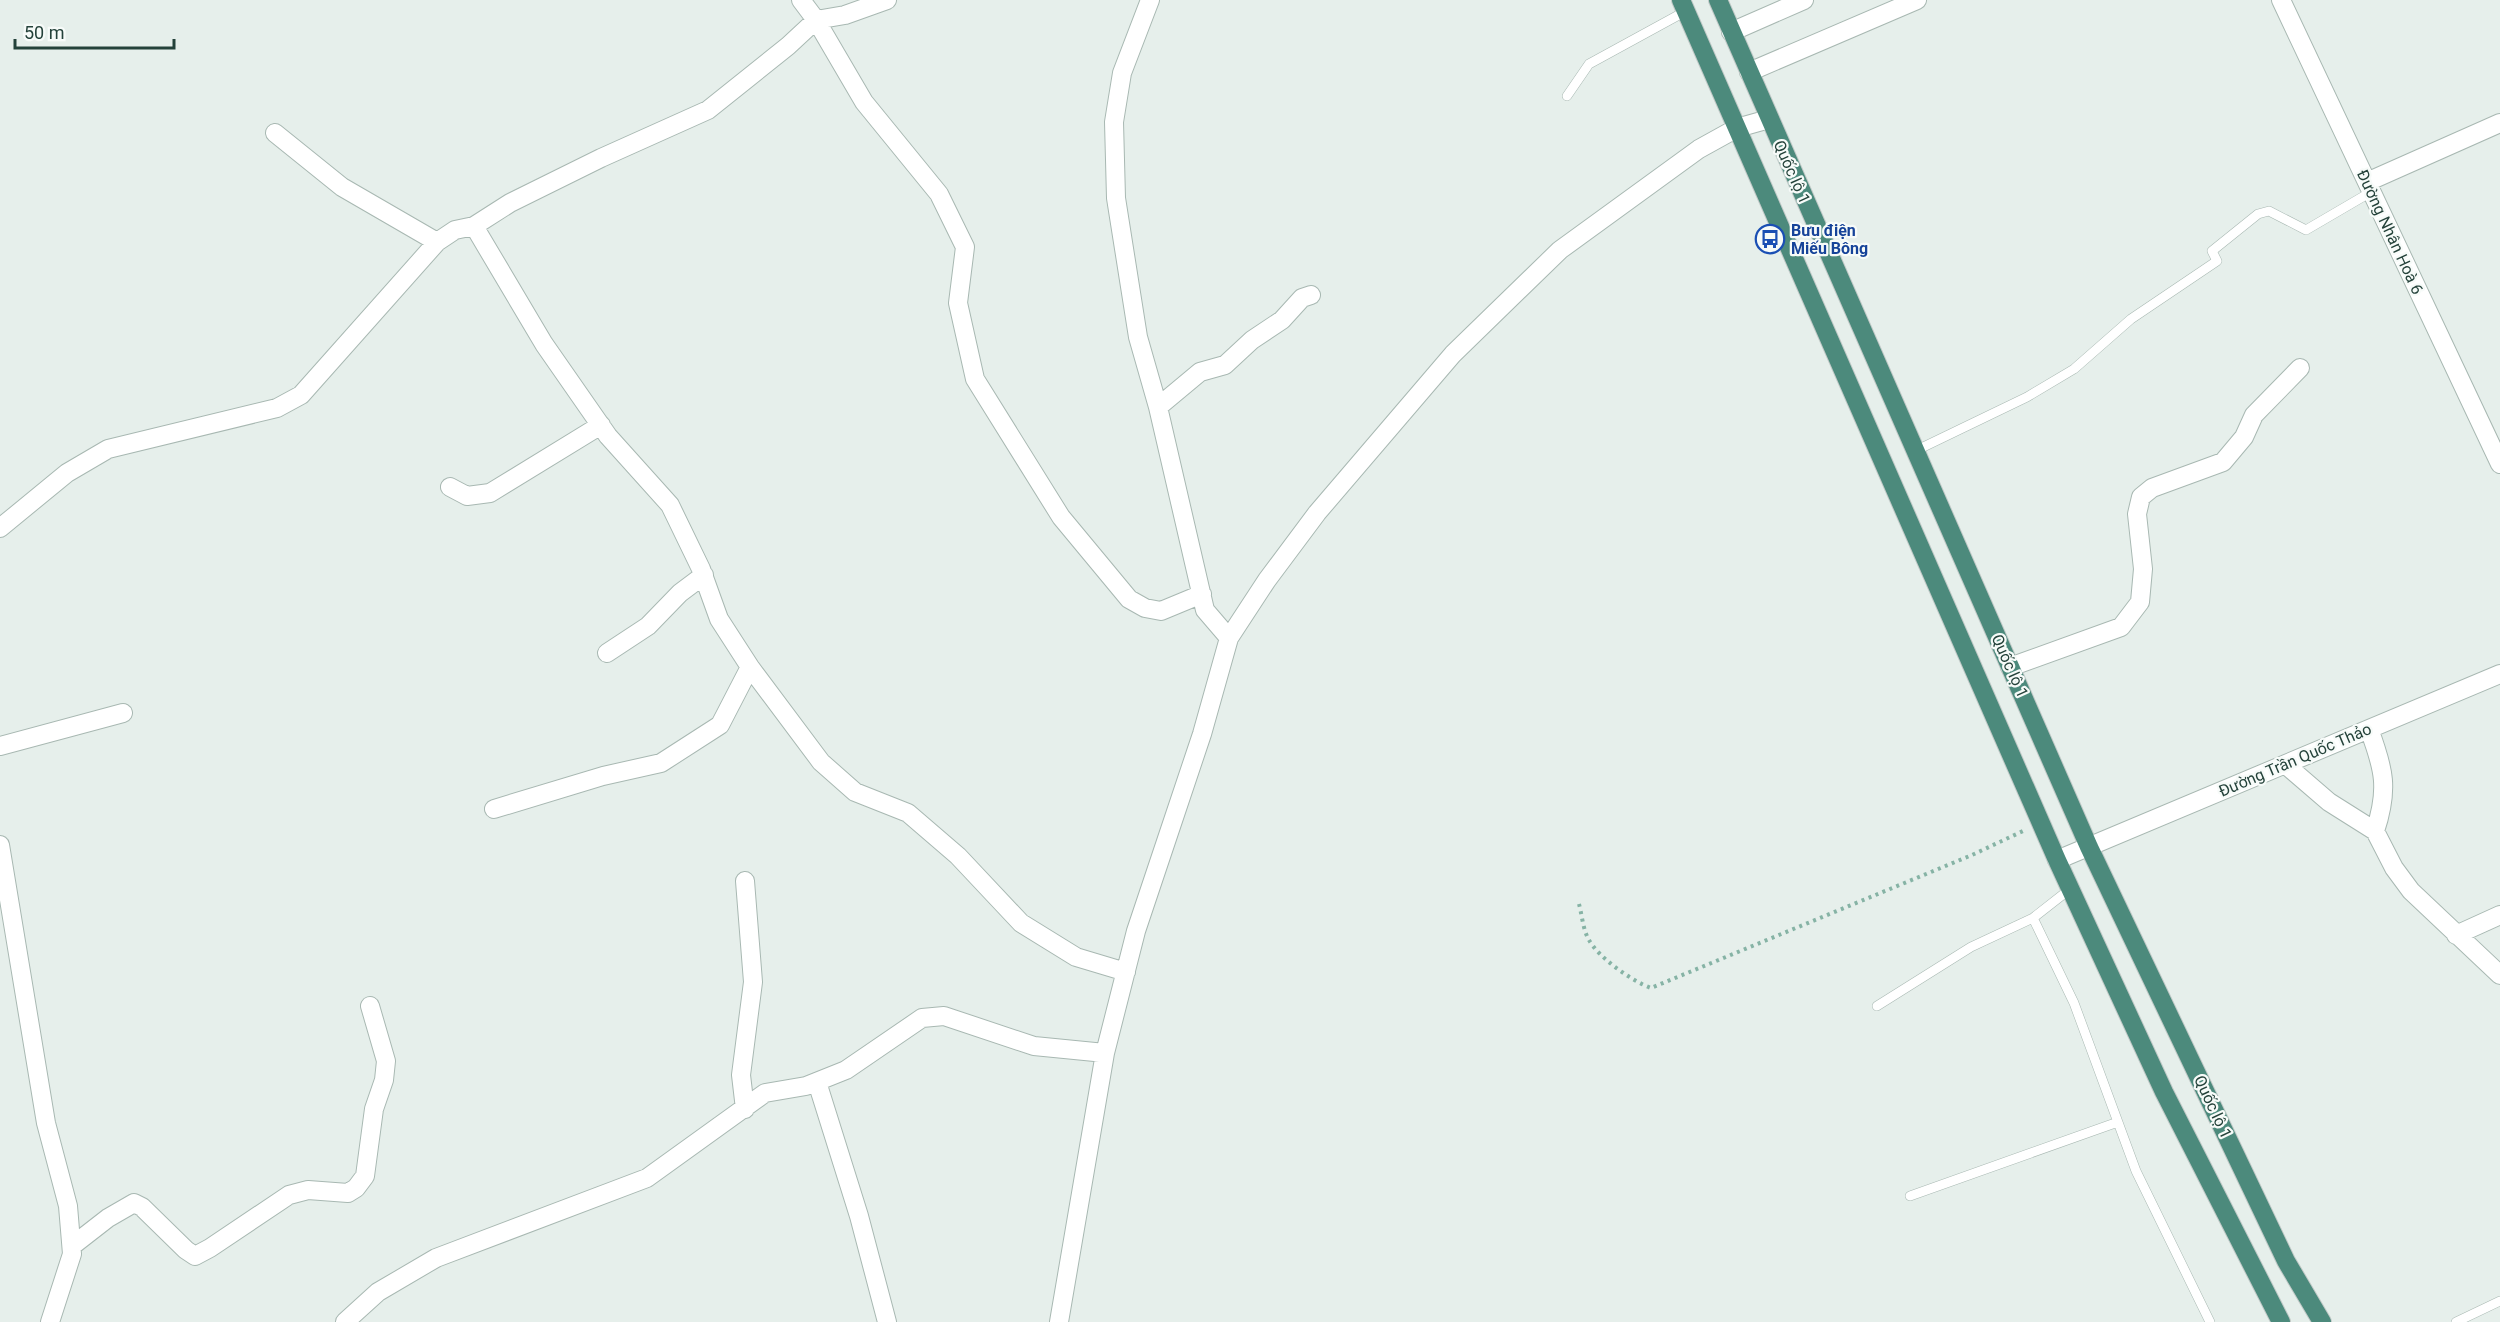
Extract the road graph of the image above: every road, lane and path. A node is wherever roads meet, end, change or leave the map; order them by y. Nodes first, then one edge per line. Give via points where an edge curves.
1 (801, 0) edge
2 (887, 0) edge
3 (1150, 0) edge
4 (1718, 0) edge
5 (1804, 0) edge
6 (1917, 0) edge
7 (2281, 0) edge
8 (1683, 5) edge
9 (816, 20) junction
10 (1731, 32) junction
11 (1749, 72) junction
12 (1567, 96) dead end
13 (1769, 119) junction
14 (2500, 123) edge
15 (1737, 128) junction
16 (275, 133) dead end
17 (2369, 187) junction
18 (474, 226) junction
19 (437, 242) junction
20 (1311, 295) dead end
21 (2300, 368) dead end
22 (1158, 407) junction
23 (601, 425) junction
24 (1915, 451) junction
25 (2500, 464) edge
26 (450, 487) dead end
27 (0, 528) edge
28 (704, 575) junction
29 (1202, 594) junction
30 (1229, 638) junction
31 (607, 653) dead end
32 (750, 667) junction
33 (2010, 667) junction
34 (2500, 674) edge
35 (123, 713) dead end
36 (2369, 729) junction
37 (0, 746) edge
38 (2286, 765) junction
39 (494, 809) dead end
40 (2041, 823) junction
41 (2375, 831) junction
42 (0, 844) edge
43 (2089, 847) junction
44 (2057, 860) junction
45 (745, 880) dead end
46 (2070, 889) junction
47 (1579, 904) dead end
48 (2500, 915) edge
49 (2033, 918) junction
50 (2456, 935) junction
51 (1126, 972) junction
52 (2500, 975) edge
53 (370, 1006) dead end
54 (1876, 1006) dead end
55 (1105, 1053) junction
56 (817, 1082) junction
57 (745, 1109) junction
58 (2118, 1122) junction
59 (1910, 1196) dead end
60 (72, 1246) junction
61 (2500, 1301) edge
62 (50, 1322) edge
63 (345, 1322) edge
64 (887, 1322) edge
65 (1059, 1322) edge
66 (2210, 1322) edge
67 (2281, 1322) edge
68 (2322, 1322) edge
69 (2456, 1322) edge

1 - 9 street
2 - 9 street via 845,15
3 - 22 street via 1122,73 1114,122 1116,198 1138,337
4 - 10 highway, Quốc lộ 1
5 - 10 street
6 - 11 street
7 - 17 street, Đường Nhân Hoà 6
8 - 12 lane via 1589,64
8 - 15 highway, Quốc lộ 1
9 - 18 street via 708,110 510,203
9 - 29 street via 864,102 939,194 965,248 958,303 975,380 1061,517 1129,599 1145,608 1161,611
10 - 11 highway, Quốc lộ 1
11 - 13 highway, Quốc lộ 1
13 - 15 street
13 - 24 highway, Quốc lộ 1
14 - 17 street
15 - 30 street via 1698,149 1560,250 1453,354 1317,513
15 - 40 highway, Quốc lộ 1
16 - 19 street via 342,188
17 - 24 lane via 2307,230 2269,211 2258,214 2212,251 2217,261 2131,320 2074,369 2027,397
17 - 25 street, Đường Nhân Hoà 6
18 - 19 street via 455,230
18 - 23 street via 544,344
19 - 27 street via 301,395 278,408 108,449 67,473
20 - 22 street via 1302,298 1282,320 1225,365 1200,372
21 - 33 street via 2254,415 2244,437 2223,462 2140,496 2140,602 2121,627
22 - 29 street
23 - 26 street via 490,493 467,496
23 - 28 street via 670,505
24 - 33 highway, Quốc lộ 1
28 - 31 street via 648,626
28 - 32 street via 719,619
29 - 30 street via 1205,610
30 - 51 street
32 - 39 street via 720,725 660,763
32 - 51 street via 821,762 855,792 908,813 958,855 1021,922 1076,957
33 - 43 highway, Quốc lộ 1
34 - 36 street, Đường Trần Quốc Thảo
35 - 37 street
36 - 38 street, Đường Trần Quốc Thảo
36 - 41 street via 2385,782
38 - 41 street via 2329,802
38 - 43 street, Đường Trần Quốc Thảo
40 - 44 highway, Quốc lộ 1
40 - 47 path via 1651,988 1617,968 1589,940
41 - 50 street via 2402,879
42 - 60 street via 46,1123 68,1206
43 - 44 street, Đường Trần Quốc Thảo
43 - 68 highway, Quốc lộ 1 via 2286,1261
44 - 46 highway, Quốc lộ 1
45 - 57 street via 753,982 741,1075
46 - 49 lane
46 - 67 highway, Quốc lộ 1 via 2164,1092
48 - 50 street
49 - 54 lane via 1971,947
49 - 58 lane via 2074,1003
50 - 52 street
51 - 55 street
53 - 60 street via 386,1061 374,1108 365,1176 356,1188 348,1193 308,1190 289,1195 195,1256 134,1203
55 - 56 street via 1034,1046 944,1016 922,1018 846,1070
55 - 65 street
56 - 57 street via 765,1093
56 - 64 street
57 - 63 street via 647,1178 436,1258 378,1292
58 - 59 lane
58 - 66 lane via 2136,1171
60 - 62 street
61 - 69 lane

